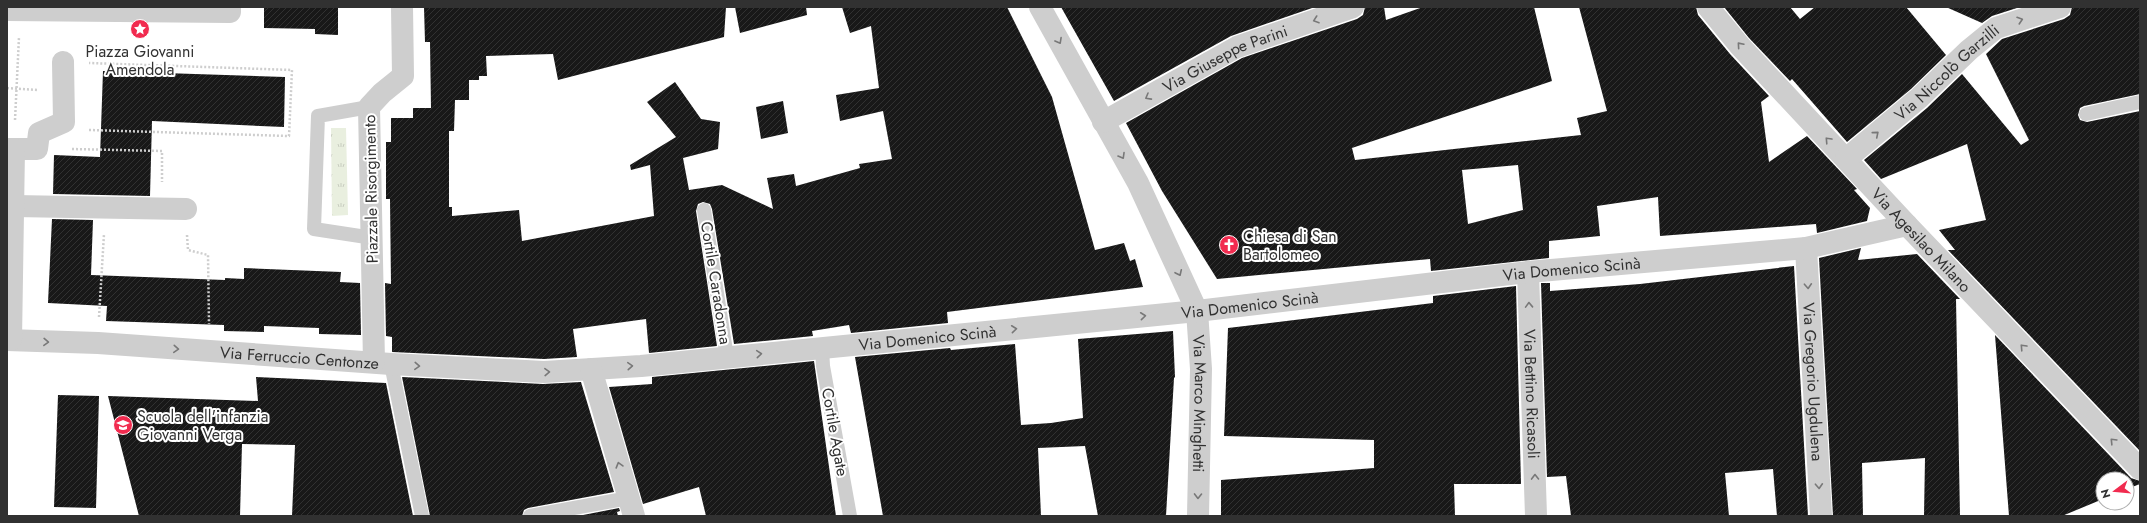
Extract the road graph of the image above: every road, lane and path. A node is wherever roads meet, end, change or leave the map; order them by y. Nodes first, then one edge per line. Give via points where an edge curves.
1 (230, 7) edge
2 (402, 7) edge
3 (1040, 7) edge
4 (1353, 7) edge
5 (1708, 7) edge
6 (2060, 7) edge
7 (81, 9) edge
8 (13, 10) edge
9 (63, 62) joint
10 (7, 88) edge
11 (16, 89) junction
12 (2140, 102) edge
13 (369, 107) junction
14 (2086, 114) dead end
15 (64, 122) junction
16 (1103, 122) junction
17 (37, 148) junction
18 (11, 149) edge
19 (1846, 159) junction
20 (105, 208) junction
21 (161, 208) junction
22 (186, 209) dead end
23 (704, 210) dead end
24 (12, 218) edge
25 (1907, 225) junction
26 (373, 238) junction
27 (1806, 248) junction
28 (208, 255) dead end
29 (10, 257) edge
30 (1528, 272) junction
31 (209, 302) dead end
32 (1196, 311) junction
33 (9, 340) edge
34 (98, 343) junction
35 (822, 348) junction
36 (727, 357) junction
37 (383, 363) junction
38 (591, 369) junction
39 (2140, 469) edge
40 (632, 507) edge
41 (422, 516) edge
42 (530, 516) edge
43 (850, 516) edge
44 (1198, 516) edge
45 (1536, 516) edge
46 (1821, 516) edge

1 - 7 street via 230,12
2 - 13 street, Piazzale Risorgimento via 403,76
3 -> 16 street, Via Marco Minghetti
4 -> 16 street, Via Giuseppe Parini via 1237,47
19 -> 5 street, Via Agesilao Milano via 1740,46
19 -> 6 street, Via Niccolò Garzilli via 1919,98 1996,28
7 - 8 street
8 - 11 path
9 - 15 street
9 - 15 path via 292,70 289,136 85,130
10 - 11 path
11 - 18 path
12 - 14 lane
13 - 26 street, Piazzale Risorgimento
13 - 26 lane via 318,116 314,229
15 - 17 street via 39,133
16 -> 32 street, Via Marco Minghetti via 1138,183
17 - 18 street
17 - 21 path via 162,151
18 - 24 street
19 - 25 street, Via Agesilao Milano
20 - 21 street
20 - 24 street
20 - 34 path
21 - 22 street
23 - 36 lane, Cortile Caradonna
24 - 29 street
25 - 27 street, Via Domenico Scinà
39 -> 25 street, Via Agesilao Milano
26 - 37 street, Piazzale Risorgimento
27 - 30 street, Via Domenico Scinà
27 -> 46 street, Via Gregorio Ugdulena
28 - 31 path
29 - 33 street
30 - 32 street, Via Domenico Scinà
45 -> 30 street, Via Bettino Ricasoli
35 -> 32 street, Via Domenico Scinà
32 -> 44 street, Via Marco Minghetti via 1201,369
33 -> 34 street, Via Ferruccio Centonze
34 -> 37 street, Via Ferruccio Centonze
36 -> 35 street, Via Domenico Scinà
35 - 43 lane, Cortile Agate
38 -> 36 street, Via Domenico Scinà
37 -> 38 street, Via Ferruccio Centonze via 544,372
37 - 41 lane
40 -> 38 street
40 - 42 lane

